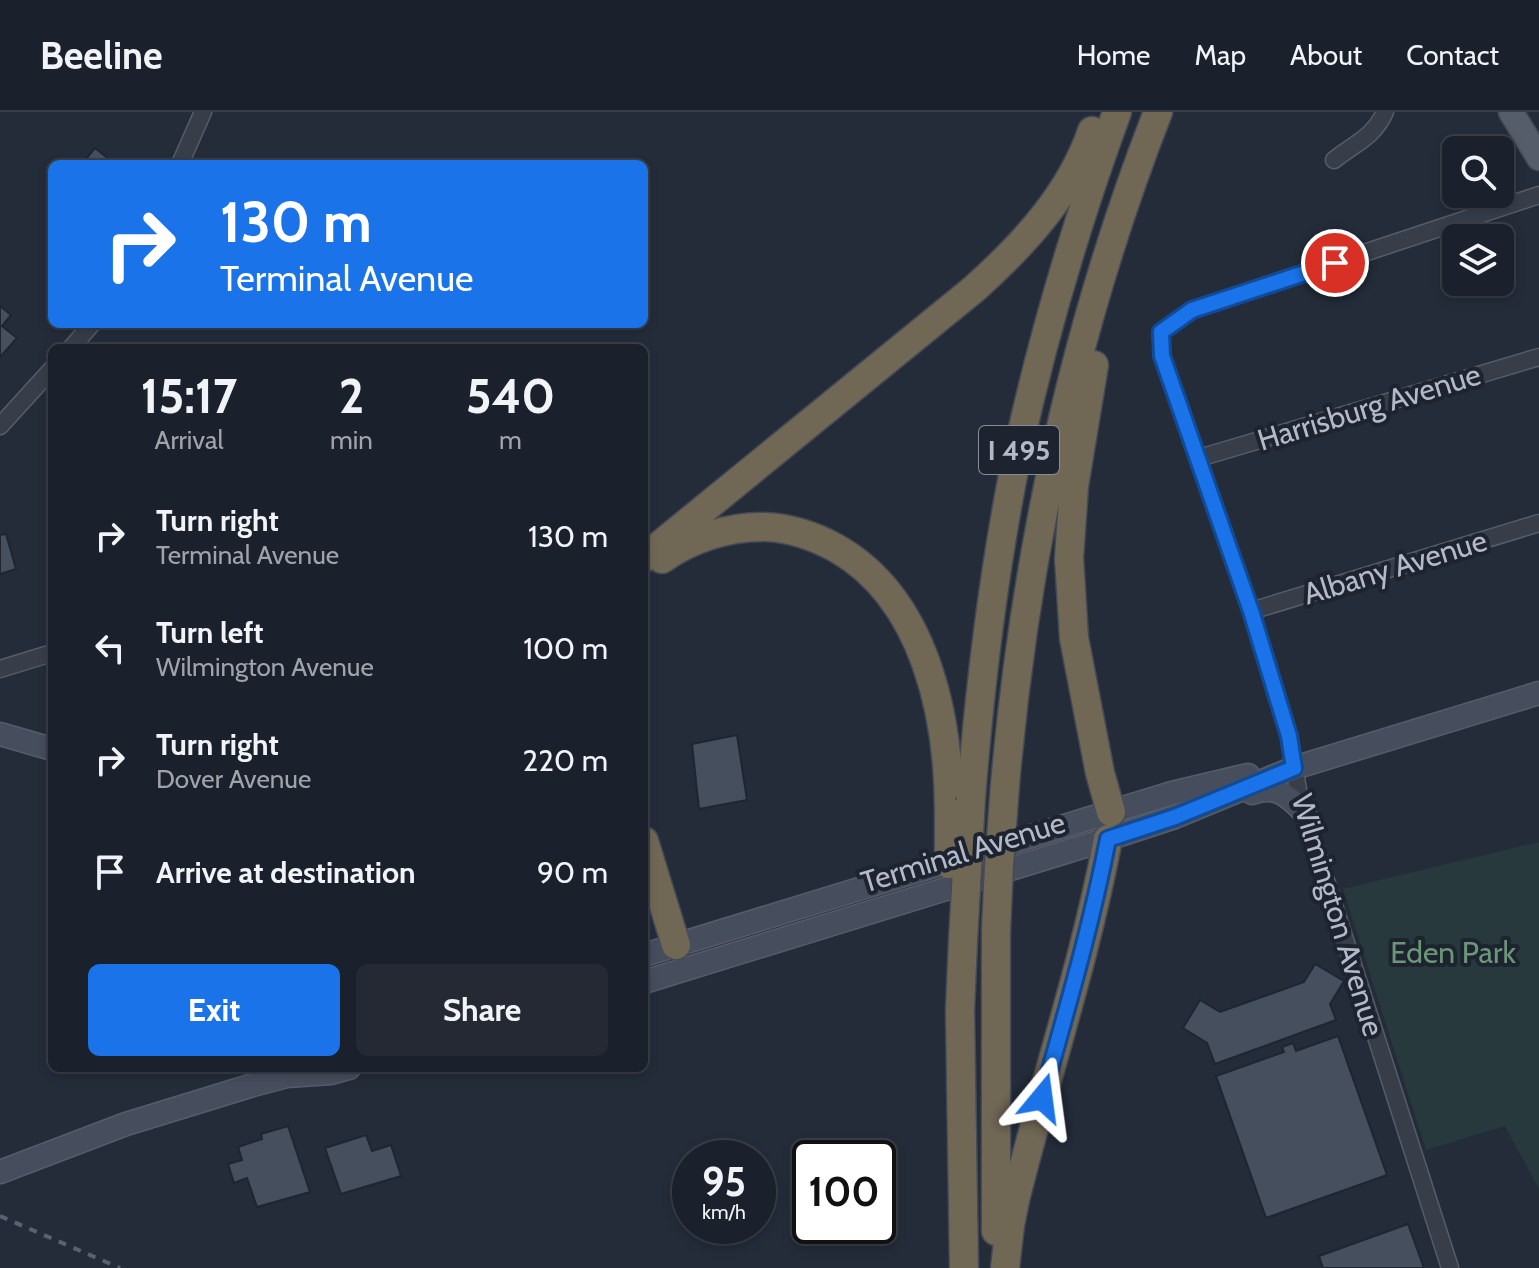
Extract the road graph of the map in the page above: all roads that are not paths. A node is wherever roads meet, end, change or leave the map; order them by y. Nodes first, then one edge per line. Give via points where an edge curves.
1 (203, 112) edge
2 (1099, 112) edge
3 (1117, 112) edge
4 (1385, 112) edge
5 (1511, 112) edge
6 (1153, 125) edge
7 (1539, 158) edge
8 (182, 160) edge
9 (1334, 160) dead end
10 (1539, 195) edge
11 (88, 328) edge
12 (74, 344) edge
13 (1539, 357) edge
14 (48, 373) edge
15 (0, 426) edge
16 (1199, 458) junction
17 (1539, 523) edge
18 (648, 555) edge
19 (648, 573) edge
20 (1251, 611) junction
21 (48, 654) edge
22 (0, 669) edge
23 (1539, 693) edge
24 (0, 734) edge
25 (48, 748) edge
26 (1294, 768) junction
27 (960, 805) junction
28 (1305, 813) junction
29 (1175, 817) junction
30 (1109, 826) junction
31 (648, 864) edge
32 (648, 901) edge
33 (664, 956) edge
34 (648, 977) edge
35 (288, 1072) edge
36 (311, 1072) edge
37 (335, 1072) edge
38 (0, 1172) edge
39 (964, 1268) edge
40 (996, 1268) edge
41 (1005, 1268) edge
42 (1450, 1268) edge

1 - 8 street
2 - 18 highway via 1057,198 1004,262
3 - 27 highway, I 495 via 1063,276 1018,455
4 - 9 street via 1365,140
5 - 7 main road
6 - 30 highway via 1093,373 1074,486 1069,558 1074,638
6 - 40 highway, I 495, bridge via 1073,379 1036,546 1017,669 996,930
10 - 16 street, Wilmington Avenue via 1192,310 1161,332 1162,356
11 - 12 street
13 - 16 street, Harrisburg Avenue
14 - 15 street
16 - 20 street, Wilmington Avenue
17 - 20 street, Albany Avenue
19 - 27 highway via 698,540 757,527 799,532 852,559 893,600 923,657
20 - 26 street, Wilmington Avenue
21 - 22 street
23 - 26 main road, Terminal Avenue
24 - 25 main road
26 - 28 street, Wilmington Avenue
26 - 29 main road, Terminal Avenue
26 - 30 main road, Terminal Avenue via 1172,793
27 - 39 highway, I 495, bridge via 956,945
28 - 29 main road via 1289,796 1262,789
28 - 42 street, Wilmington Avenue
29 - 30 main road, Terminal Avenue
30 - 33 main road, Terminal Avenue
30 - 41 highway via 1072,990 1018,1188
31 - 33 highway
32 - 33 highway
33 - 34 main road, Terminal Avenue
35 - 38 main road
36 - 37 main road

